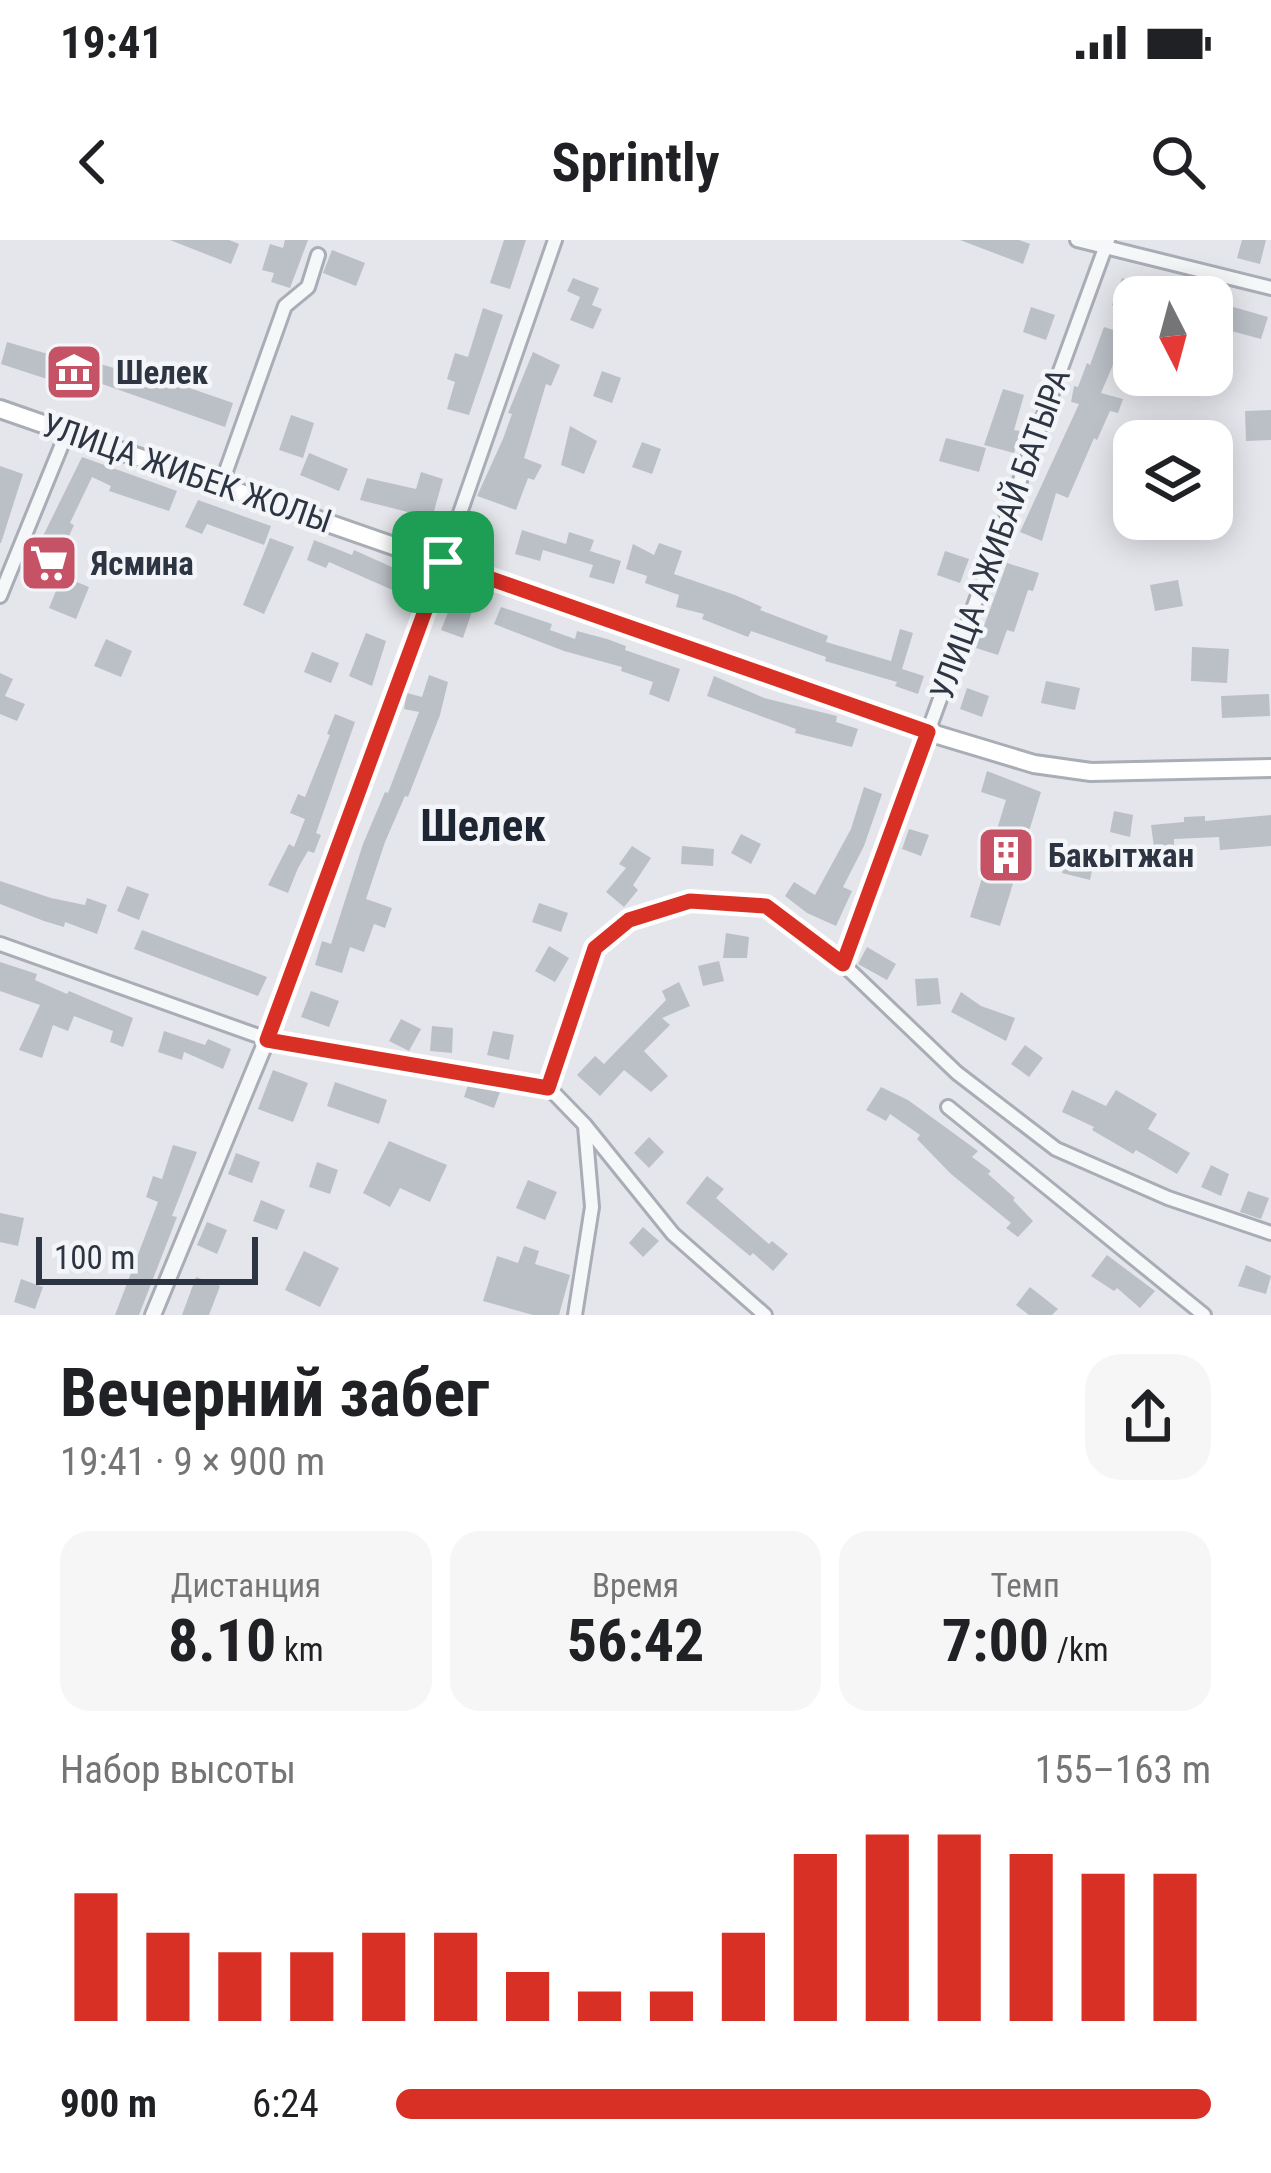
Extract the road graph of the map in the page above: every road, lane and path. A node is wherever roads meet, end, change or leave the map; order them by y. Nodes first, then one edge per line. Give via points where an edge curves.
1 (555, 240) edge
2 (1077, 240) edge
3 (1106, 245) edge
4 (318, 255) dead end
5 (1271, 288) edge
6 (0, 409) edge
7 (67, 432) junction
8 (221, 485) junction
9 (443, 562) junction
10 (0, 596) edge
11 (928, 732) junction
12 (1271, 768) edge
13 (0, 944) edge
14 (843, 964) junction
15 (267, 1040) junction
16 (548, 1088) junction
17 (948, 1107) dead end
18 (585, 1126) junction
19 (1271, 1233) edge
20 (153, 1315) edge
21 (575, 1315) edge
22 (765, 1315) edge
23 (1204, 1315) edge

1 - 9 street
2 - 3 street
3 - 5 street
3 - 11 street, УЛИЦА АЖИБАЙ БАТЫРА
4 - 8 street via 308,287 286,305
6 - 7 main road, УЛИЦА ЖИБЕК ЖОЛЫ
7 - 8 main road, УЛИЦА ЖИБЕК ЖОЛЫ
7 - 10 street
8 - 9 main road, УЛИЦА ЖИБЕК ЖОЛЫ
9 - 11 main road, УЛИЦА ЖИБЕК ЖОЛЫ
9 - 15 street
11 - 12 main road, УЛИЦА ЖИБЕК ЖОЛЫ via 1091,772
11 - 14 street, УЛИЦА АЖИБАЙ БАТЫРА
13 - 15 street
14 - 16 street via 766,906 690,901 629,920 595,948
14 - 19 street via 957,1073 1056,1149
15 - 16 street
15 - 20 street
16 - 18 street
17 - 23 street
18 - 21 street via 592,1207
18 - 22 street via 673,1234

